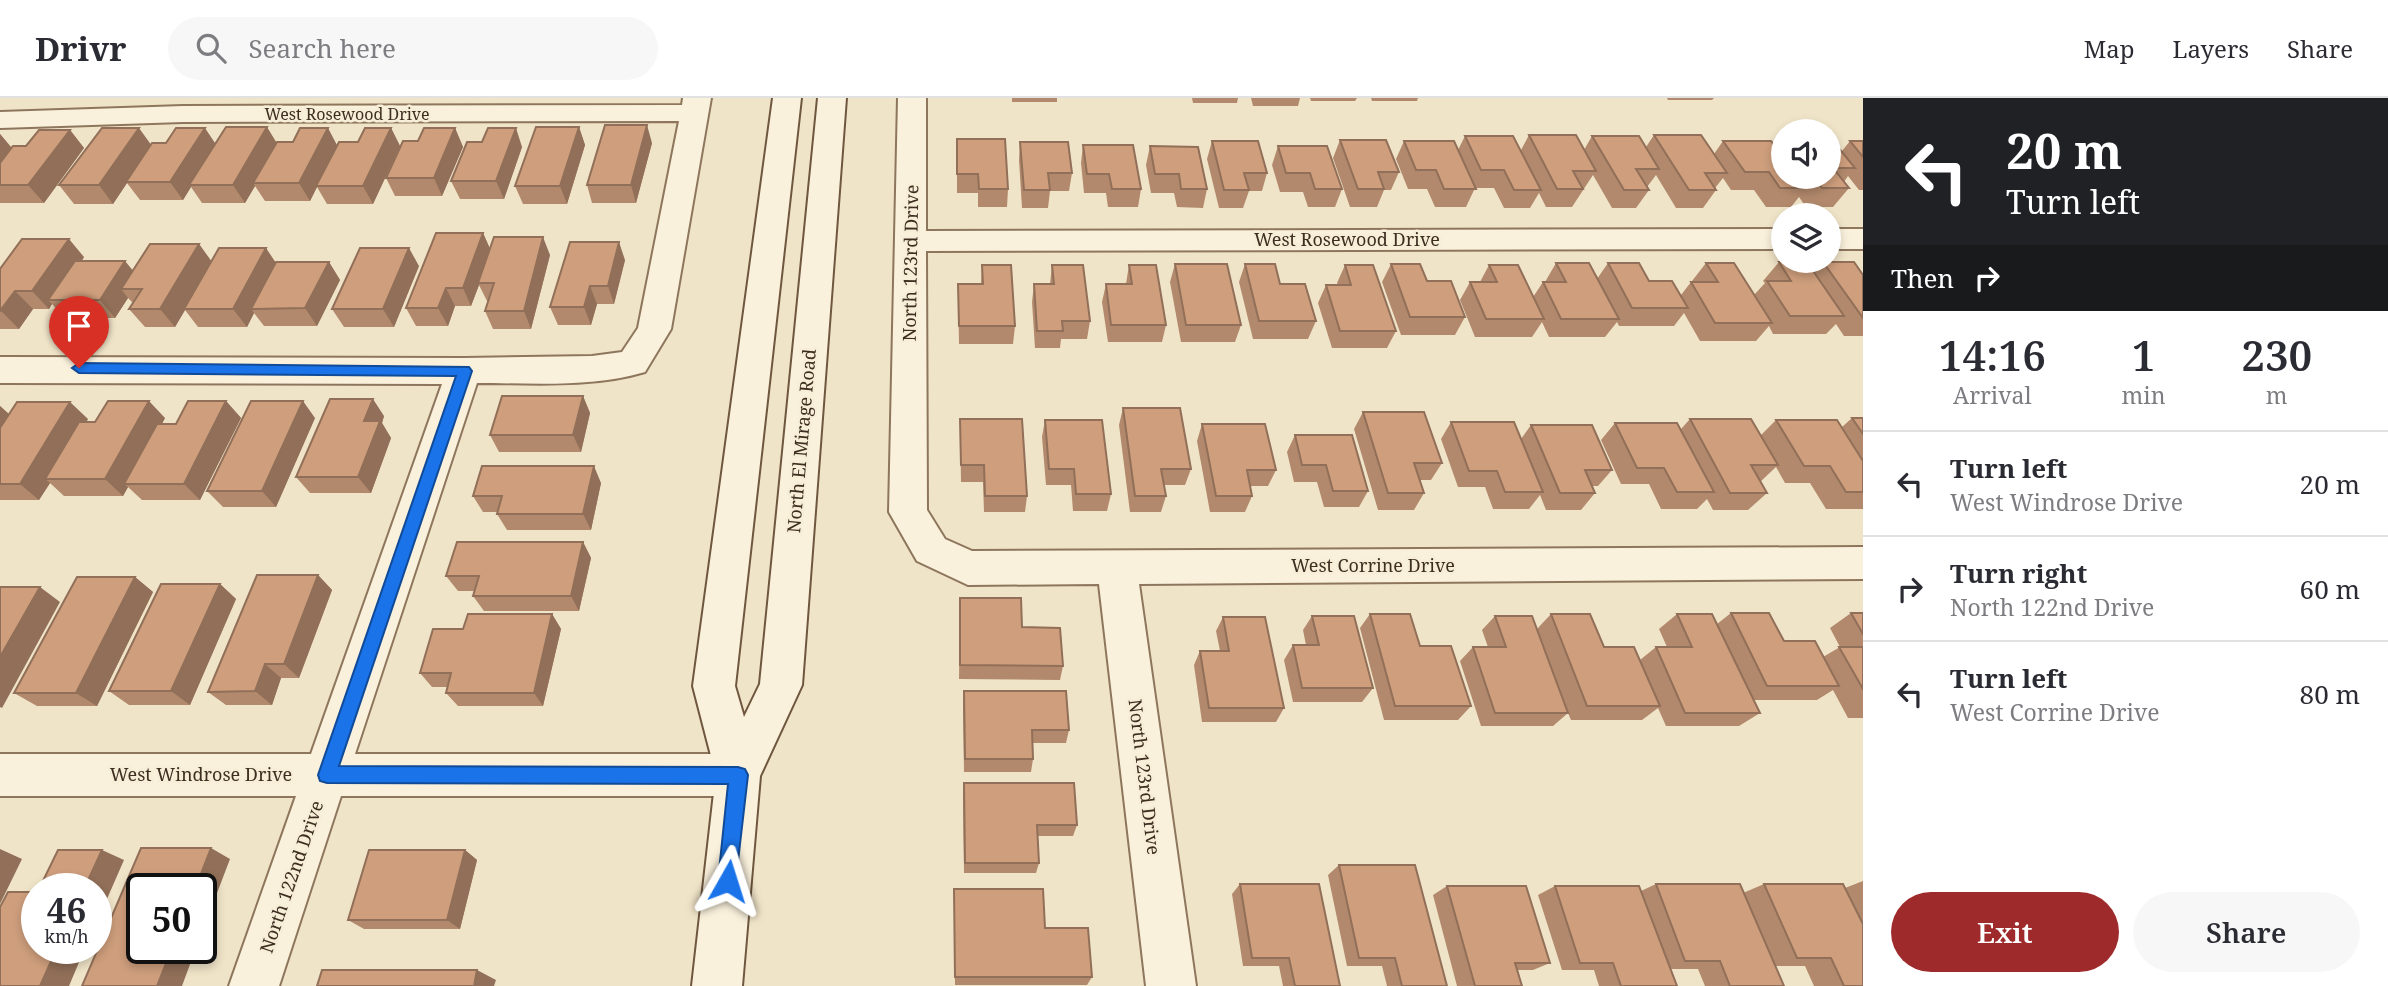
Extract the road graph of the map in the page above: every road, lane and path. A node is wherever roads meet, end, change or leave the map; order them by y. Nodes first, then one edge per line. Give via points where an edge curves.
1 (786, 98) edge
2 (832, 98) edge
3 (912, 98) edge
4 (695, 106) edge
5 (0, 120) edge
6 (1771, 239) edge
7 (1841, 239) edge
8 (1863, 239) edge
9 (912, 241) junction
10 (0, 370) edge
11 (464, 371) junction
12 (908, 512) joint
13 (1863, 563) edge
14 (1117, 568) junction
15 (0, 775) edge
16 (327, 775) junction
17 (738, 775) junction
18 (254, 986) edge
19 (717, 986) edge
20 (1171, 986) edge

1 - 17 street, North El Mirage Road via 713,686
2 - 17 street, North El Mirage Road via 781,685
3 - 9 street, North 123rd Drive
4 - 5 street, West Rosewood Drive
4 - 11 street via 654,329 633,363 592,369
6 - 9 street, West Rosewood Drive
7 - 8 street
9 - 12 street, North 123rd Drive
10 - 11 street
11 - 16 street, North 122nd Drive
12 - 14 street, West Corrine Drive via 931,550 968,568
13 - 14 street, West Corrine Drive
14 - 20 street, North 123rd Drive
15 - 16 street, West Windrose Drive
16 - 17 street, West Windrose Drive
16 - 18 street, North 122nd Drive
17 - 19 street, North El Mirage Road

